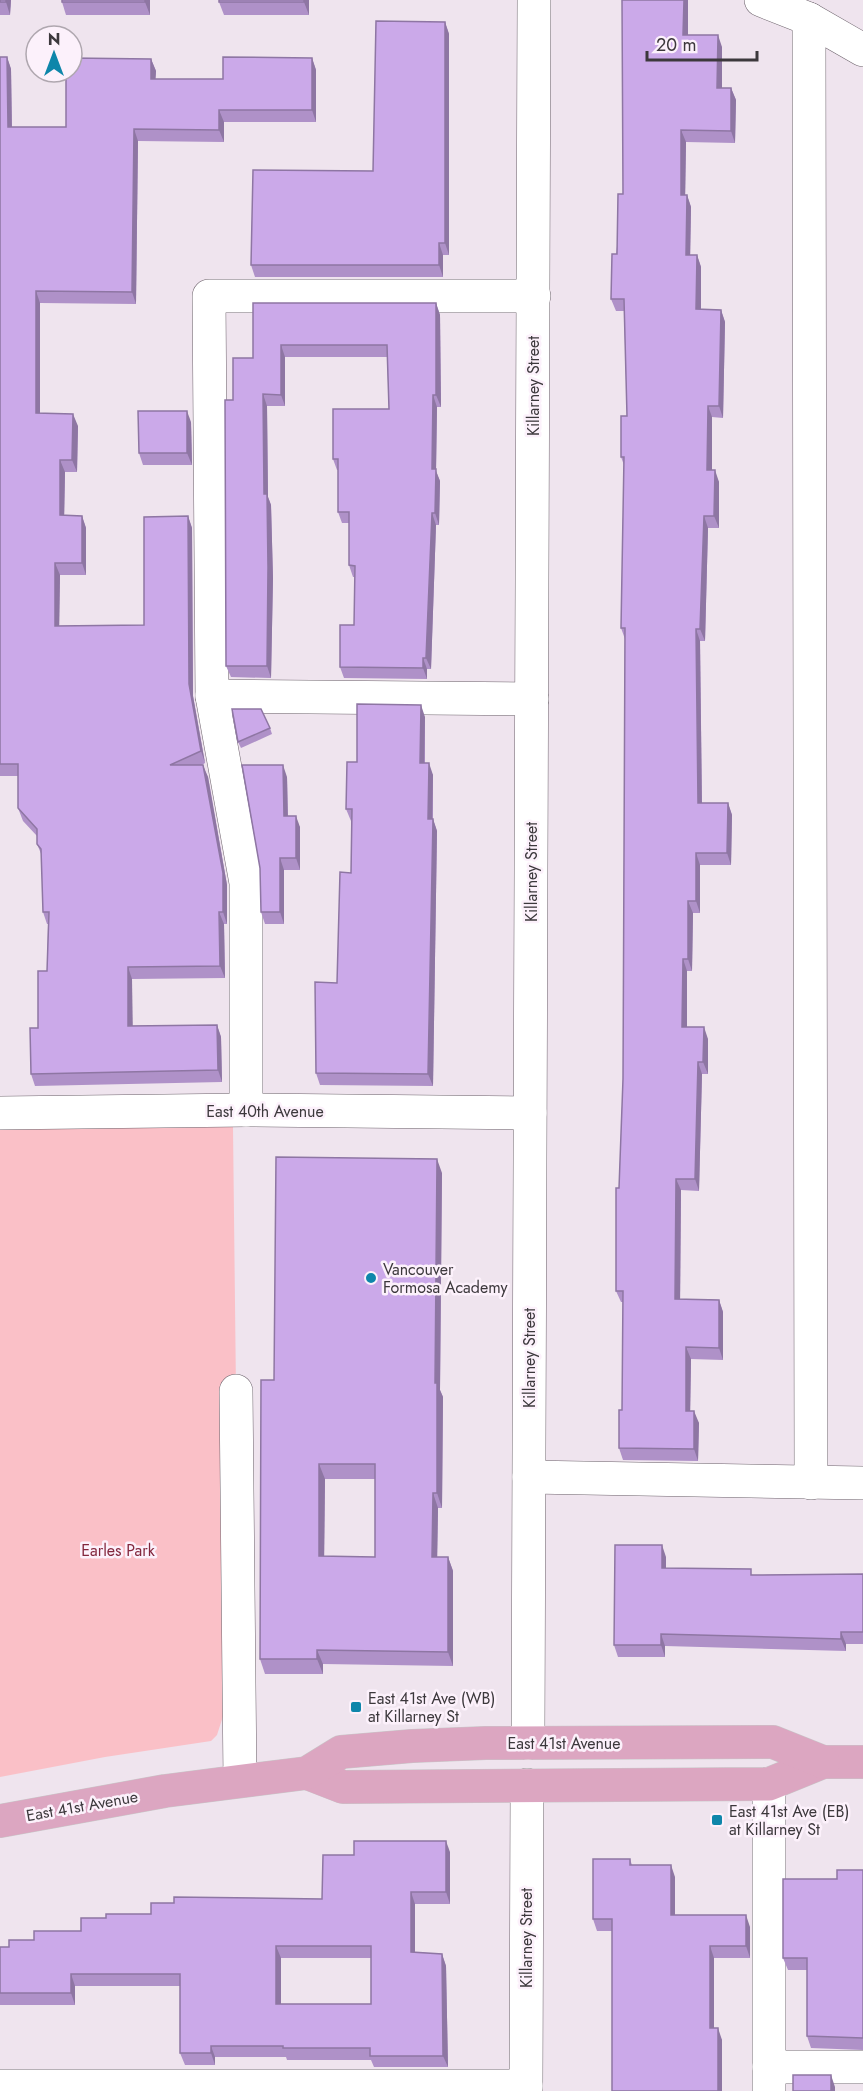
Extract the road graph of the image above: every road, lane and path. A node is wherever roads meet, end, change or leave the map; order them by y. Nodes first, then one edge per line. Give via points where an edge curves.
1 (534, 0) edge
2 (761, 0) edge
3 (809, 19) junction
4 (863, 50) edge
5 (534, 296) junction
6 (212, 696) junction
7 (532, 699) junction
8 (246, 1110) junction
9 (0, 1113) edge
10 (530, 1113) junction
11 (236, 1391) dead end
12 (529, 1478) junction
13 (811, 1483) junction
14 (863, 1483) edge
15 (528, 1743) junction
16 (863, 1761) edge
17 (823, 1762) junction
18 (307, 1773) junction
19 (240, 1779) junction
20 (769, 1784) junction
21 (527, 1785) junction
22 (0, 1821) edge
23 (863, 2067) edge
24 (769, 2079) edge
25 (0, 2086) edge
26 (526, 2088) edge

1 - 5 street, Killarney Street
2 - 3 street
3 - 4 street
3 - 13 street
5 - 6 street via 209,296
5 - 7 street, Killarney Street
6 - 7 street
6 - 8 street via 246,883
7 - 10 street, Killarney Street
8 - 9 street, East 40th Avenue
8 - 10 street, East 40th Avenue
10 - 12 street, Killarney Street
11 - 19 street
12 - 13 street
12 - 15 street, Killarney Street
13 - 14 street
15 - 17 main road, East 41st Avenue via 773,1742
15 - 18 main road, East 41st Avenue via 341,1752
16 - 17 main road, East 41st Avenue
17 - 20 main road, East 41st Avenue
18 - 19 main road, East 41st Avenue
18 - 21 main road, East 41st Avenue via 343,1787
19 - 22 main road, East 41st Avenue
20 - 21 main road, East 41st Avenue
20 - 24 street
21 - 26 street, Killarney Street
23 - 24 street
25 - 26 street

